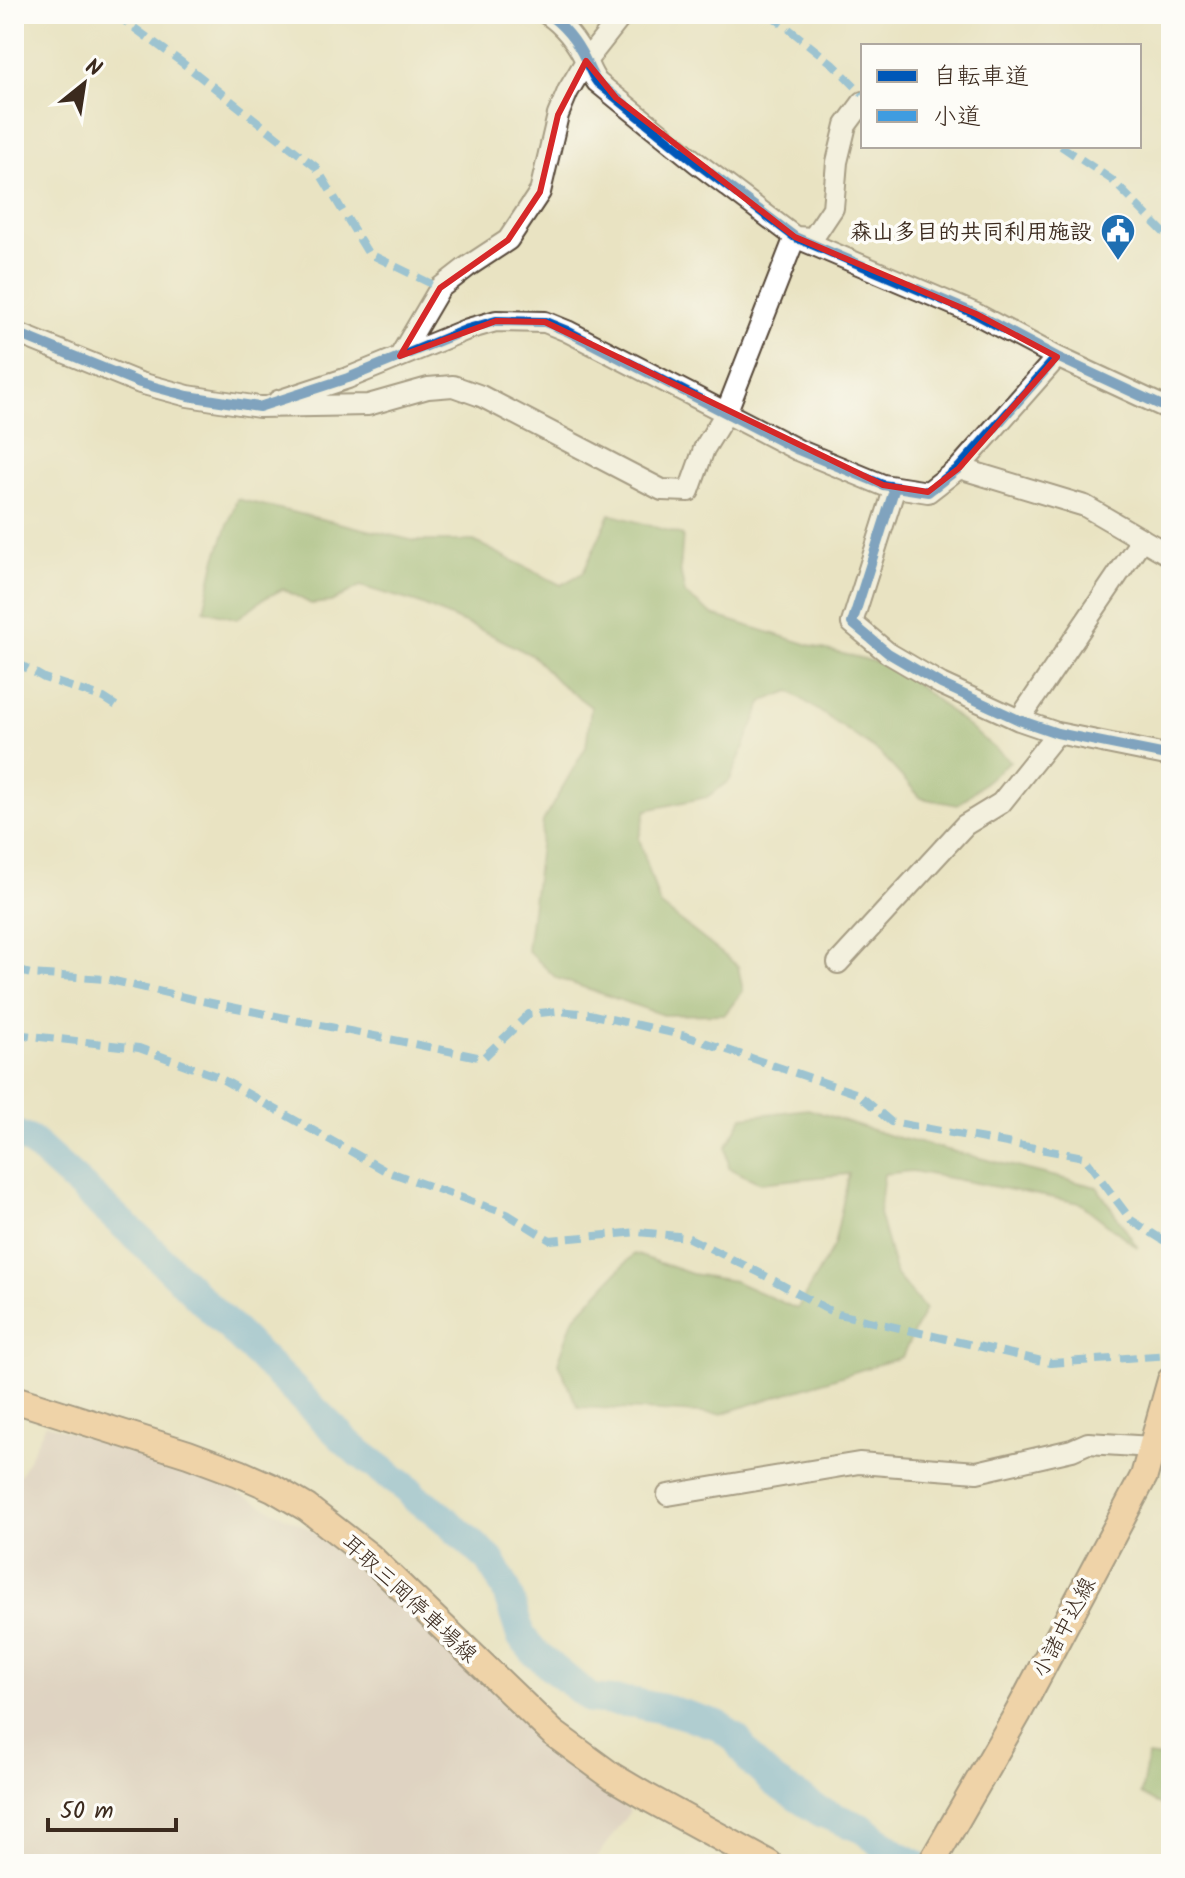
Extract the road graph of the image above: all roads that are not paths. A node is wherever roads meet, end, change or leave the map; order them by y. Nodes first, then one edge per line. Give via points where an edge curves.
1 (547, 14) edge
2 (623, 14) edge
3 (586, 61) junction
4 (861, 105) edge
5 (795, 237) junction
6 (14, 332) edge
7 (400, 356) junction
8 (1057, 357) junction
9 (259, 407) junction
10 (1171, 410) edge
11 (726, 413) junction
12 (959, 468) junction
13 (895, 487) junction
14 (1142, 539) junction
15 (1171, 556) edge
16 (1019, 720) junction
17 (1057, 733) junction
18 (1171, 756) edge
19 (838, 963) dead end
20 (1171, 1380) edge
21 (14, 1399) edge
22 (1162, 1454) edge
23 (668, 1495) dead end
24 (933, 1861) edge
25 (769, 1864) edge

1 - 3 street
2 - 3 street
3 - 5 street via 597,82
3 - 7 street via 558,115 540,192 508,240 440,288
4 - 5 street via 846,125 833,208 813,238
5 - 8 street via 976,314
5 - 11 street
6 - 9 street via 140,383
7 - 9 street
7 - 11 street via 496,321 545,322
8 - 10 street
8 - 12 street
9 - 11 street via 368,405 453,386 662,490 675,491 689,491 704,449
11 - 13 street via 798,450
12 - 13 street via 928,492
12 - 14 street via 1085,506
13 - 16 street via 852,623 888,653 941,684
14 - 15 street
14 - 16 street
16 - 17 street
17 - 18 street
17 - 19 street via 1001,803 965,825
20 - 22 main road
21 - 25 main road, 耳取三岡停車場線 via 201,1458 307,1508 369,1556 553,1733 634,1790
22 - 23 street via 1088,1443 977,1472 859,1463
22 - 24 main road, 小諸中込線 via 1144,1476

